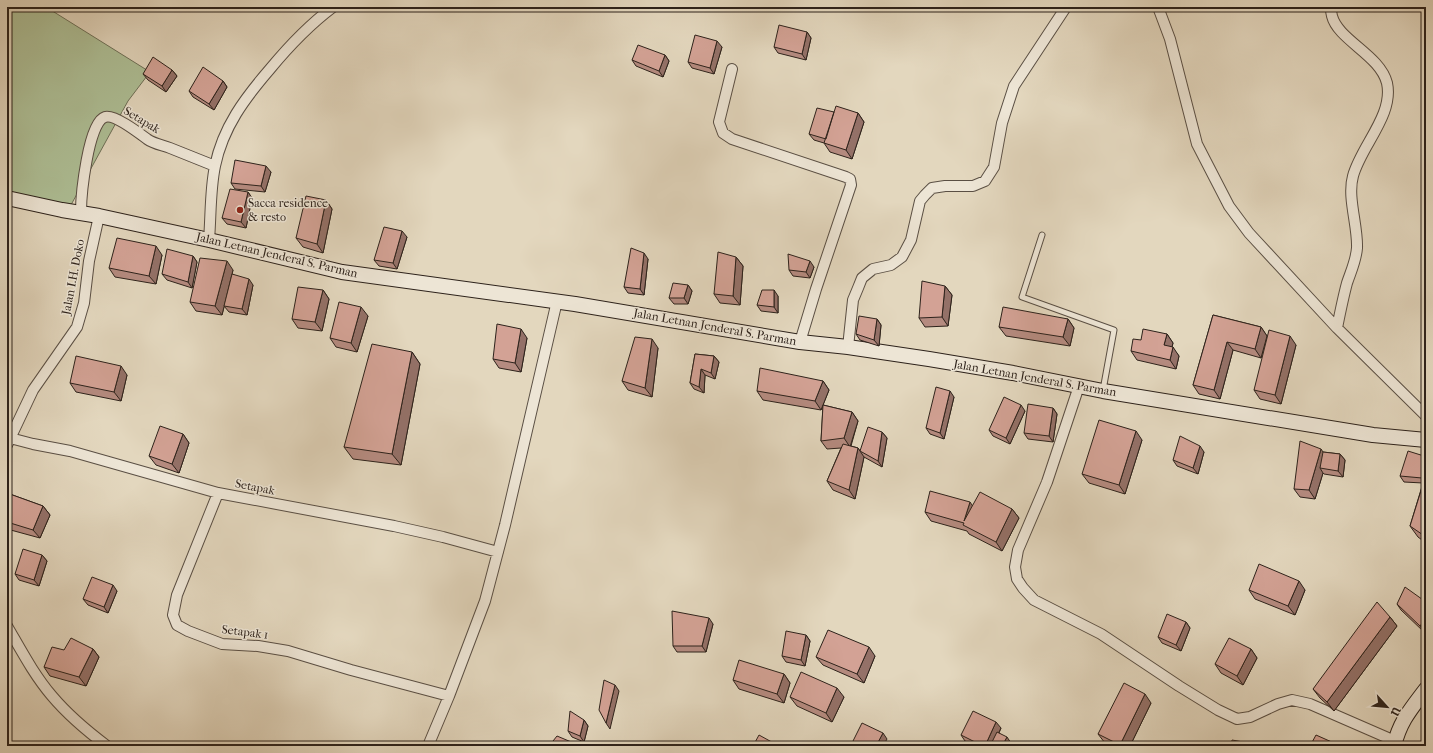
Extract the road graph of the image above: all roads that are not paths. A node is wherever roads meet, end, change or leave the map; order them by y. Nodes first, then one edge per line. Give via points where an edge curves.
1 (333, 7) edge
2 (1066, 7) edge
3 (1158, 7) edge
4 (1331, 7) edge
5 (732, 69) dead end
6 (215, 166) junction
7 (7, 198) edge
8 (81, 212) junction
9 (100, 216) junction
10 (1042, 235) dead end
11 (209, 240) junction
12 (557, 301) junction
13 (1337, 328) junction
14 (800, 342) junction
15 (848, 347) junction
16 (1079, 386) junction
17 (1103, 391) junction
18 (1426, 416) edge
19 (1426, 440) edge
20 (8, 441) edge
21 (218, 493) junction
22 (498, 552) junction
23 (7, 626) edge
24 (1426, 689) edge
25 (449, 696) junction
26 (1395, 743) edge
27 (107, 746) edge
28 (428, 746) edge

1 - 6 street via 300,35 247,95 223,139
2 - 15 street via 1014,86 1002,123 994,167 985,181 973,186 932,188 924,195 902,257 891,265 873,269 862,278 853,300
3 - 13 street via 1170,39 1197,144 1229,206 1249,233
4 - 13 street via 1332,17 1338,28 1382,70 1389,94 1381,118 1352,177 1357,247
5 - 14 street via 719,122 723,133 732,139 850,179 851,185
6 - 8 street, Setapak via 154,143 114,118 106,116 101,118 94,130 81,194
6 - 11 street
7 - 8 street, Jalan Letnan Jenderal S. Parman
8 - 9 street, Jalan Letnan Jenderal S. Parman
9 - 11 street, Jalan Letnan Jenderal S. Parman
9 - 20 street, Jalan I.H. Doko via 89,261 84,302 76,327 33,390
10 - 17 lane via 1022,297 1114,330
11 - 12 street, Jalan Letnan Jenderal S. Parman via 342,272
12 - 14 street, Jalan Letnan Jenderal S. Parman
12 - 22 street
13 - 18 street
14 - 15 street, Jalan Letnan Jenderal S. Parman
15 - 16 street, Jalan Letnan Jenderal S. Parman
16 - 17 street, Jalan Letnan Jenderal S. Parman
16 - 26 street via 1048,482 1018,550 1015,568 1017,579 1023,588 1034,600 1101,634 1179,686 1237,719 1250,717 1292,700 1310,704
17 - 19 street, Jalan Letnan Jenderal S. Parman via 1374,435
20 - 21 street, Setapak via 70,451
21 - 22 street, Setapak via 394,526
21 - 25 street, Setapak 1 via 177,595 173,615 177,625 188,632 222,644 288,651
22 - 25 street via 485,601
23 - 27 street via 32,670 52,696
24 - 26 street via 1404,719
25 - 28 street

